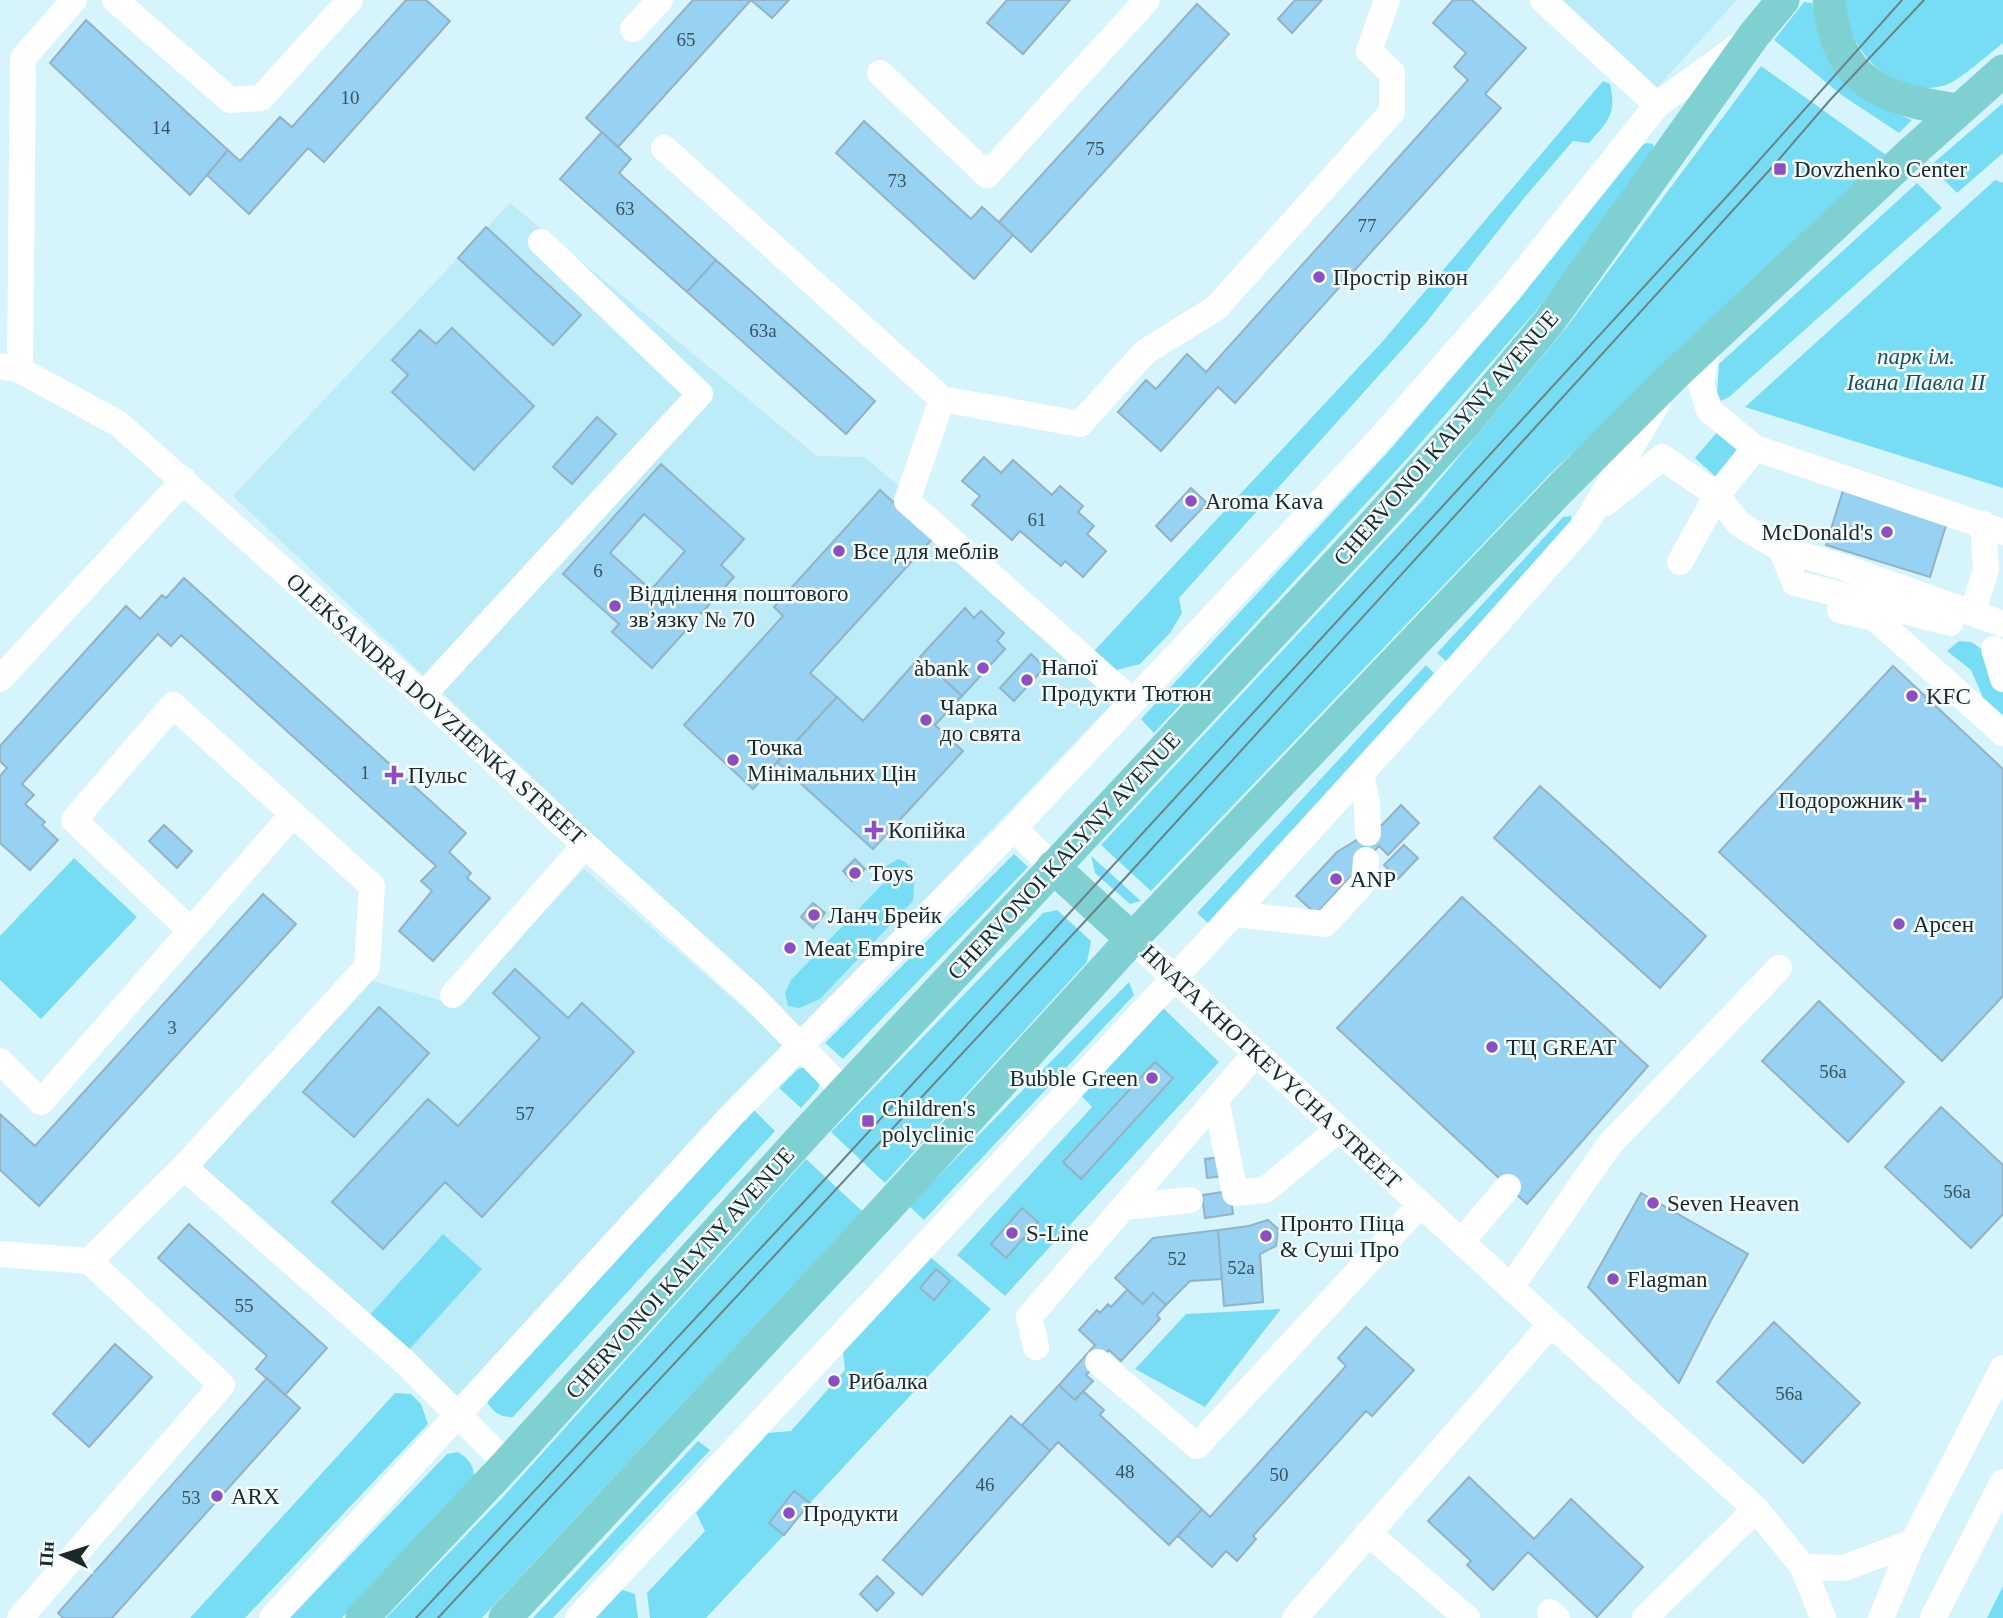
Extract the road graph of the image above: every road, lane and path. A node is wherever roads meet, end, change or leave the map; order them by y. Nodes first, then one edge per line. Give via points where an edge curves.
1 (74, 0) edge
2 (115, 0) edge
3 (350, 0) edge
4 (660, 0) edge
5 (1147, 0) edge
6 (1387, 0) edge
7 (1543, 0) edge
8 (1783, 0) edge
9 (1829, 0) edge
10 (633, 29) dead end
11 (1754, 34) junction
12 (2003, 71) edge
13 (880, 73) dead end
14 (1657, 105) junction
15 (1958, 110) junction
16 (10, 140) edge
17 (664, 148) dead end
18 (541, 242) dead end
19 (1707, 344) junction
20 (10, 368) edge
21 (1673, 376) junction
22 (942, 399) junction
23 (1755, 448) junction
24 (184, 480) junction
25 (1717, 495) junction
26 (1591, 516) junction
27 (1993, 528) edge
28 (1680, 562) dead end
29 (1840, 610) dead end
30 (1961, 618) junction
31 (1999, 636) edge
32 (0, 679) edge
33 (2003, 679) edge
34 (423, 695) junction
35 (1132, 701) junction
36 (2003, 733) edge
37 (1361, 774) junction
38 (293, 814) junction
39 (1014, 828) junction
40 (1368, 833) dead end
41 (584, 845) junction
42 (1366, 860) dead end
43 (1053, 867) junction
44 (1234, 914) junction
45 (191, 930) junction
46 (1132, 939) junction
47 (1779, 968) dead end
48 (1173, 978) junction
49 (453, 995) dead end
50 (800, 1047) junction
51 (1256, 1053) junction
52 (0, 1061) edge
53 (845, 1092) junction
54 (1216, 1099) junction
55 (1339, 1129) junction
56 (184, 1167) junction
57 (1508, 1186) dead end
58 (1190, 1200) dead end
59 (1420, 1205) junction
60 (1125, 1207) junction
61 (1461, 1242) junction
62 (0, 1254) edge
63 (89, 1261) junction
64 (1511, 1287) junction
65 (1551, 1324) junction
66 (1036, 1347) dead end
67 (1098, 1362) dead end
68 (2003, 1368) edge
69 (458, 1415) junction
70 (507, 1464) junction
71 (2003, 1482) edge
72 (1756, 1509) junction
73 (1368, 1533) junction
74 (1913, 1542) junction
75 (1803, 1567) junction
76 (20, 1618) edge
77 (272, 1618) edge
78 (362, 1618) edge
79 (505, 1618) edge
80 (578, 1618) edge
81 (1295, 1618) edge
82 (1467, 1618) edge
83 (1645, 1618) edge
84 (1823, 1618) edge
85 (1881, 1618) edge
86 (1933, 1618) edge

1 - 16 street via 23,58
2 - 3 street via 230,100 261,98
4 - 10 street
5 - 13 street via 987,175
6 - 22 street via 1369,51 1392,73 1392,112 1216,308 1144,352 1080,424
7 - 14 street
8 - 11 main road, CHERVONOI KALYNY AVENUE
9 - 15 main road via 1835,36 1856,73 1880,92
11 - 14 street
11 - 43 main road, CHERVONOI KALYNY AVENUE via 1549,322 1462,427
12 - 15 main road
14 - 35 street via 1507,293 1377,442
15 - 19 main road
16 - 20 street
17 - 22 street
18 - 34 street via 700,394
19 - 21 main road
19 - 23 street via 1700,384 1709,410
20 - 24 street, OLEKSANDRA DOVZHENKA STREET via 119,424
21 - 26 street
21 - 46 main road
22 - 35 street via 907,501
23 - 25 street
23 - 27 street
24 - 32 street
24 - 34 street, OLEKSANDRA DOVZHENKA STREET
25 - 26 street via 1662,457
25 - 28 street
25 - 30 street via 1739,524 1781,549 1795,583
26 - 37 street
27 - 30 street via 1986,570
29 - 36 street via 1875,618
30 - 31 street
31 - 33 street
34 - 41 street, OLEKSANDRA DOVZHENKA STREET
35 - 39 street
37 - 40 street
37 - 44 street
38 - 45 street
38 - 45 street via 173,705 74,820
38 - 56 street via 372,886 367,967
39 - 43 street
39 - 50 street
41 - 49 street
41 - 50 street, OLEKSANDRA DOVZHENKA STREET via 754,998
42 - 44 street via 1364,882 1325,924
43 - 46 main road, HNATA KHOTKEVYCHA STREET
43 - 53 main road, CHERVONOI KALYNY AVENUE
44 - 48 street
45 - 52 street via 41,1102
46 - 48 street, HNATA KHOTKEVYCHA STREET
46 - 79 main road
47 - 64 street via 1609,1145
48 - 51 street, HNATA KHOTKEVYCHA STREET
48 - 80 street
50 - 53 street, OLEKSANDRA DOVZHENKA STREET
50 - 69 street via 731,1116
51 - 54 street
51 - 55 street, HNATA KHOTKEVYCHA STREET
53 - 70 main road, CHERVONOI KALYNY AVENUE
54 - 55 street via 1235,1194 1265,1190
54 - 60 street
55 - 59 street, HNATA KHOTKEVYCHA STREET
56 - 63 street
56 - 69 street via 406,1363
57 - 61 street
58 - 60 street
59 - 61 street, HNATA KHOTKEVYCHA STREET
59 - 67 street via 1197,1446
60 - 66 street via 1029,1318
61 - 64 street, HNATA KHOTKEVYCHA STREET
62 - 63 street
63 - 76 street via 222,1385
64 - 65 street, HNATA KHOTKEVYCHA STREET
65 - 72 street, HNATA KHOTKEVYCHA STREET
65 - 73 street
68 - 74 street
69 - 70 street
69 - 77 street
70 - 78 main road, CHERVONOI KALYNY AVENUE
71 - 86 street
72 - 75 street, HNATA KHOTKEVYCHA STREET
72 - 83 street
73 - 81 street
73 - 82 street
74 - 75 street via 1844,1568
74 - 85 street
75 - 84 street, HNATA KHOTKEVYCHA STREET

